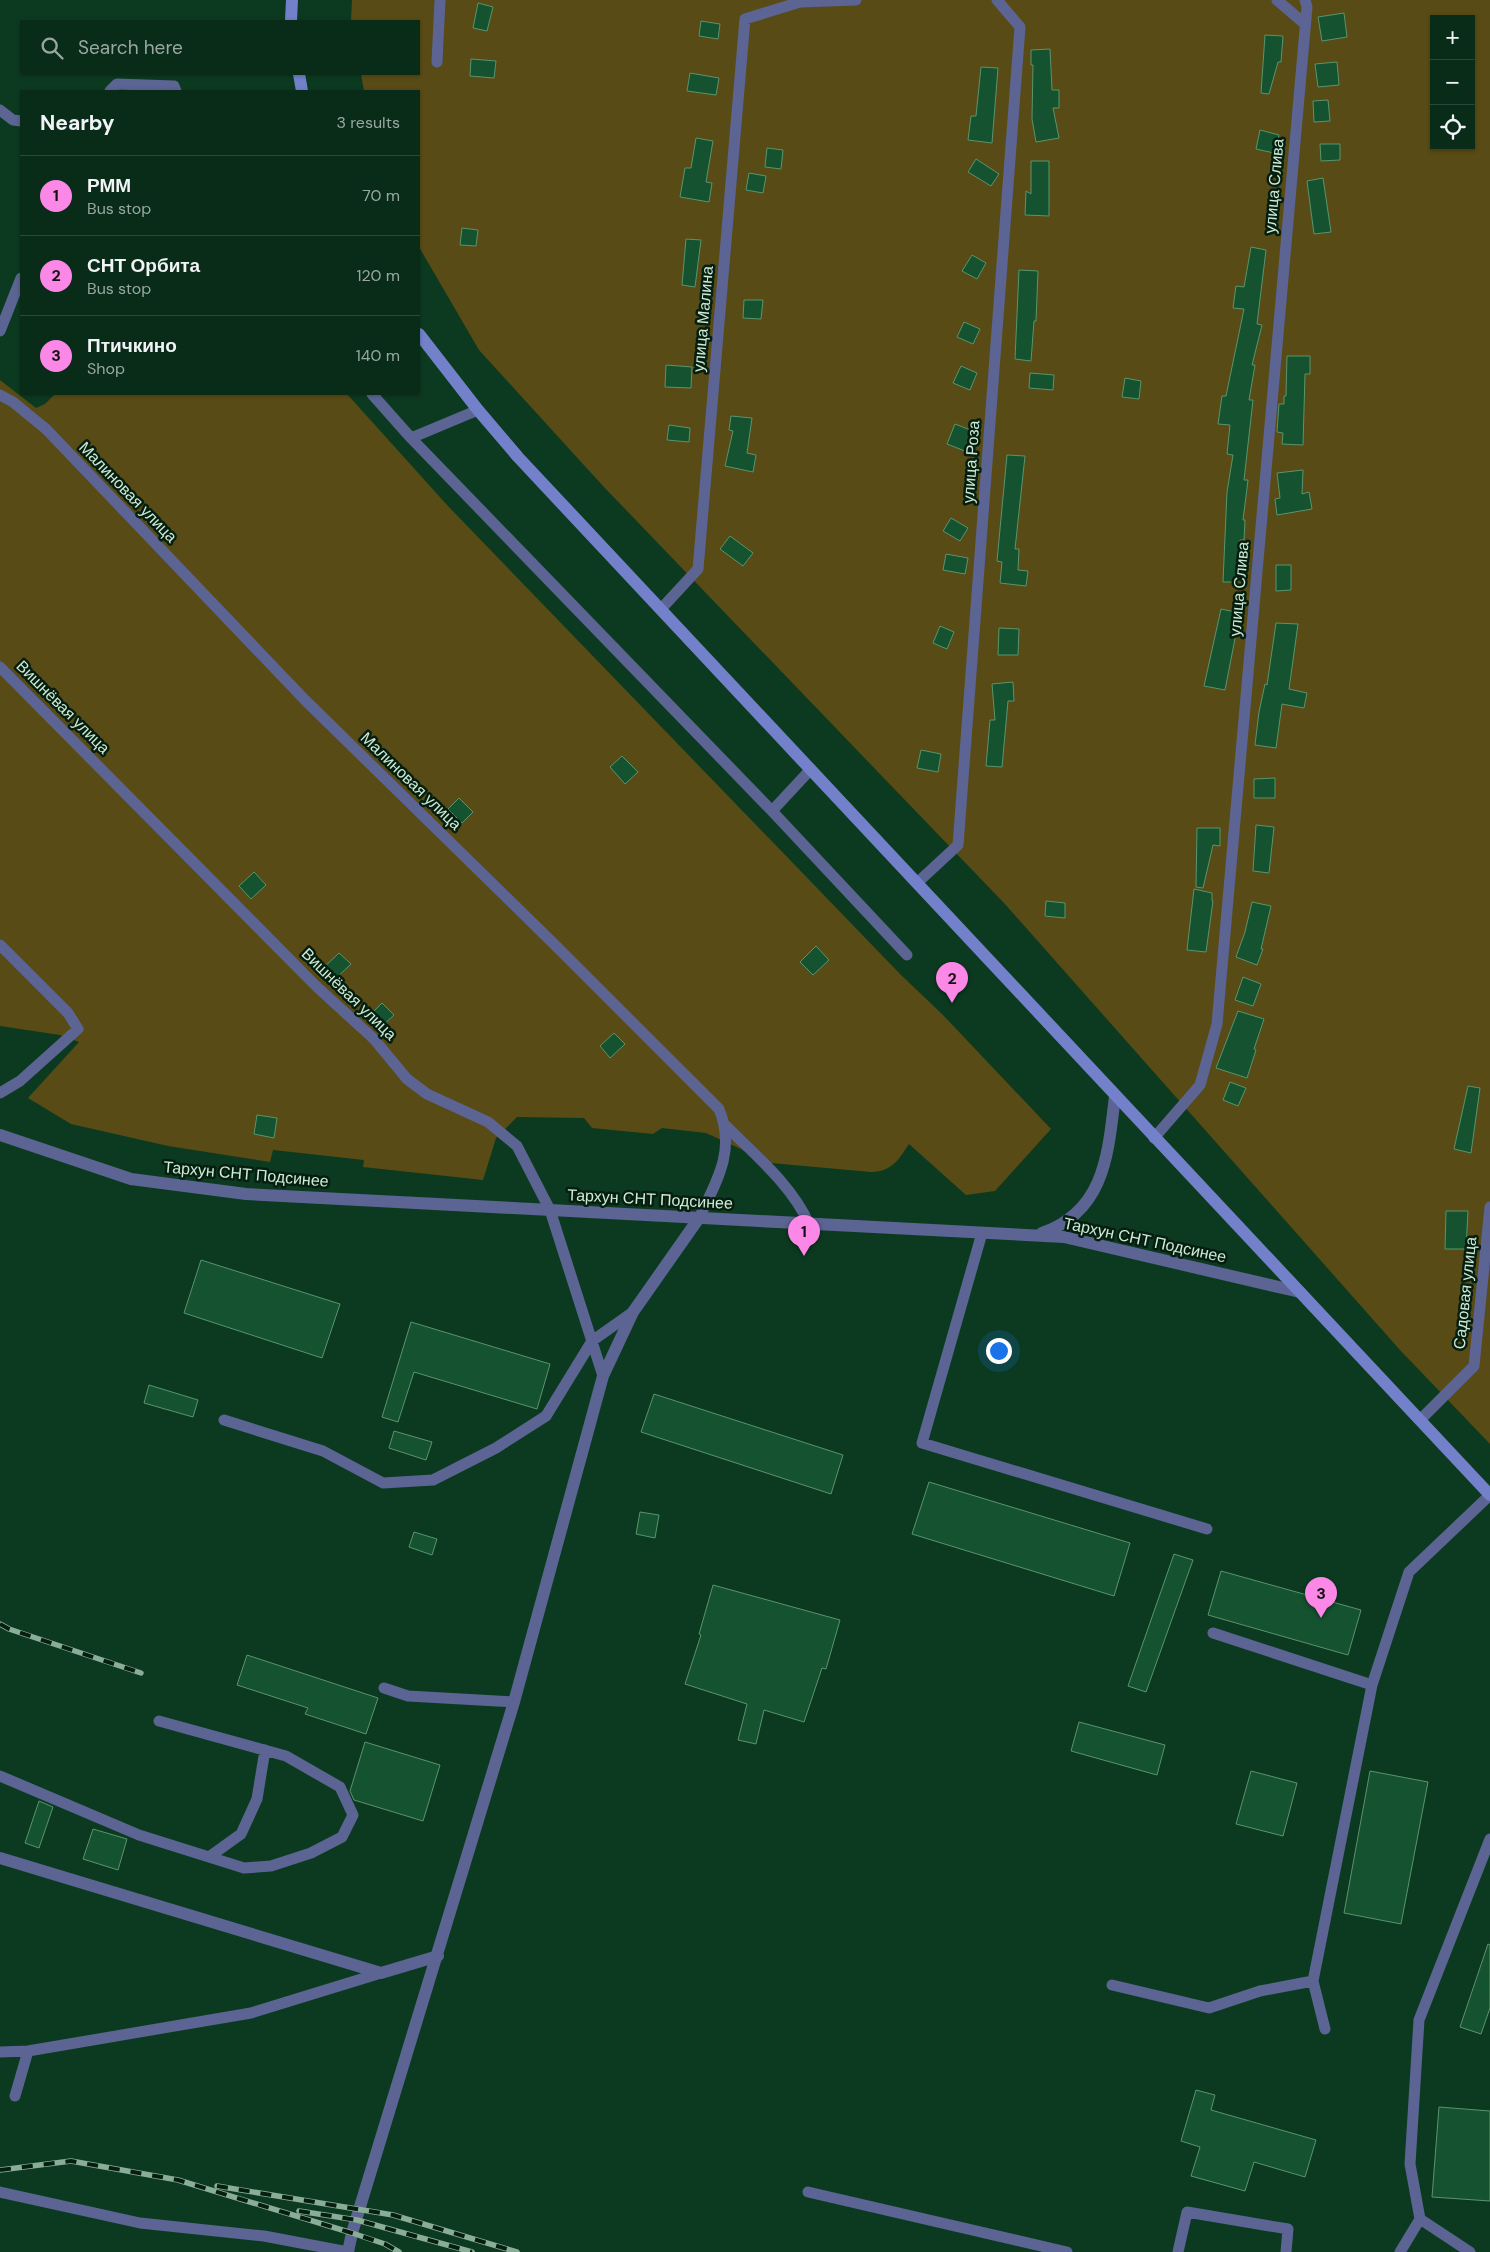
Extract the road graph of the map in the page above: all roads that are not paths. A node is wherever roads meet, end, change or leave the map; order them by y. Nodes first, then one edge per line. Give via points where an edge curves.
1 (292, 0) edge
2 (440, 0) edge
3 (856, 0) edge
4 (996, 0) edge
5 (1277, 0) edge
6 (1305, 0) edge
7 (291, 20) edge
8 (1305, 24) junction
9 (437, 62) dead end
10 (299, 75) edge
11 (111, 90) edge
12 (176, 90) edge
13 (302, 90) edge
14 (0, 110) edge
15 (20, 121) edge
16 (20, 281) edge
17 (0, 331) edge
18 (420, 335) edge
19 (0, 395) edge
20 (373, 395) edge
21 (478, 410) junction
22 (411, 438) junction
23 (661, 609) junction
24 (0, 667) edge
25 (811, 769) junction
26 (772, 811) junction
27 (917, 883) junction
28 (0, 945) edge
29 (907, 955) dead end
30 (0, 1093) edge
31 (1115, 1096) junction
32 (725, 1125) junction
33 (0, 1135) edge
34 (1154, 1138) junction
35 (1490, 1207) edge
36 (550, 1210) junction
37 (699, 1218) junction
38 (810, 1224) junction
39 (982, 1233) junction
40 (1035, 1236) junction
41 (1300, 1292) junction
42 (633, 1312) junction
43 (592, 1342) junction
44 (603, 1376) junction
45 (224, 1420) dead end
46 (1420, 1420) junction
47 (1490, 1495) edge
48 (1207, 1529) dead end
49 (1213, 1633) dead end
50 (1372, 1685) junction
51 (384, 1688) dead end
52 (514, 1702) junction
53 (159, 1721) dead end
54 (265, 1750) junction
55 (0, 1776) edge
56 (1490, 1839) edge
57 (209, 1857) junction
58 (0, 1858) edge
59 (438, 1956) junction
60 (382, 1973) junction
61 (1313, 1981) junction
62 (1112, 1985) dead end
63 (1325, 2029) dead end
64 (28, 2051) junction
65 (0, 2052) edge
66 (15, 2096) dead end
67 (0, 2192) edge
68 (808, 2192) dead end
69 (1420, 2219) junction
70 (348, 2252) edge
71 (1067, 2252) edge
72 (1178, 2252) edge
73 (1286, 2252) edge
74 (1400, 2252) edge
75 (1470, 2252) edge

1 - 7 main road
2 - 9 lane
3 - 23 lane, улица Малина via 800,2 745,18 698,569
4 - 27 lane, улица Роза via 1020,27 958,845
5 - 8 lane
6 - 8 lane, улица Слива
8 - 34 lane, улица Слива via 1217,1024 1200,1086
10 - 13 main road
11 - 12 lane via 117,84 174,86
14 - 15 lane via 13,120
16 - 17 lane
18 - 21 main road
19 - 32 lane, Малиновая улица via 46,430 305,700 719,1109
20 - 22 lane
21 - 22 lane
21 - 23 main road
22 - 26 lane
23 - 25 main road
24 - 36 lane, Вишнёвая улица via 316,986 374,1039 407,1079 427,1094 488,1122 511,1140
25 - 26 lane
25 - 27 main road
26 - 29 lane
27 - 31 main road
28 - 30 lane via 68,1013 78,1029 20,1081
31 - 34 main road
31 - 40 street via 1109,1144 1098,1184 1082,1210 1059,1227
32 - 37 lane, Малиновая улица via 727,1144 719,1176
32 - 38 lane via 785,1187
33 - 36 street, Тархун СНТ Подсинее via 131,1180 246,1194
34 - 41 main road
35 - 46 lane, Садовая улица via 1474,1366
36 - 37 street, Тархун СНТ Подсинее
36 - 43 lane, Вишнёвая улица
37 - 38 street, Тархун СНТ Подсинее
37 - 42 street
38 - 39 street, Тархун СНТ Подсинее
39 - 40 street, Тархун СНТ Подсинее
39 - 48 lane via 922,1443
40 - 41 street, Тархун СНТ Подсинее via 1064,1237
41 - 46 main road
42 - 43 lane
42 - 44 street
43 - 44 lane, Вишнёвая улица
43 - 45 lane via 546,1416 496,1448 433,1480 383,1483 324,1452
44 - 52 street
46 - 47 main road
47 - 50 lane via 1409,1572
49 - 50 lane
50 - 61 lane
51 - 52 lane via 408,1696
52 - 59 street
53 - 54 lane
54 - 57 lane via 257,1799 241,1834
54 - 57 lane via 286,1756 340,1787 353,1815 342,1837 311,1853 271,1866 244,1868
55 - 57 lane via 139,1835
56 - 69 lane via 1419,2020 1410,2164
58 - 60 street
59 - 60 street
59 - 70 street
60 - 64 lane via 251,2013
61 - 62 lane via 1260,1991 1209,2008
61 - 63 lane
64 - 65 lane
64 - 66 lane
67 - 70 lane via 140,2223 264,2236
68 - 71 lane
69 - 74 lane
69 - 75 lane
72 - 73 lane via 1187,2212 1288,2229

